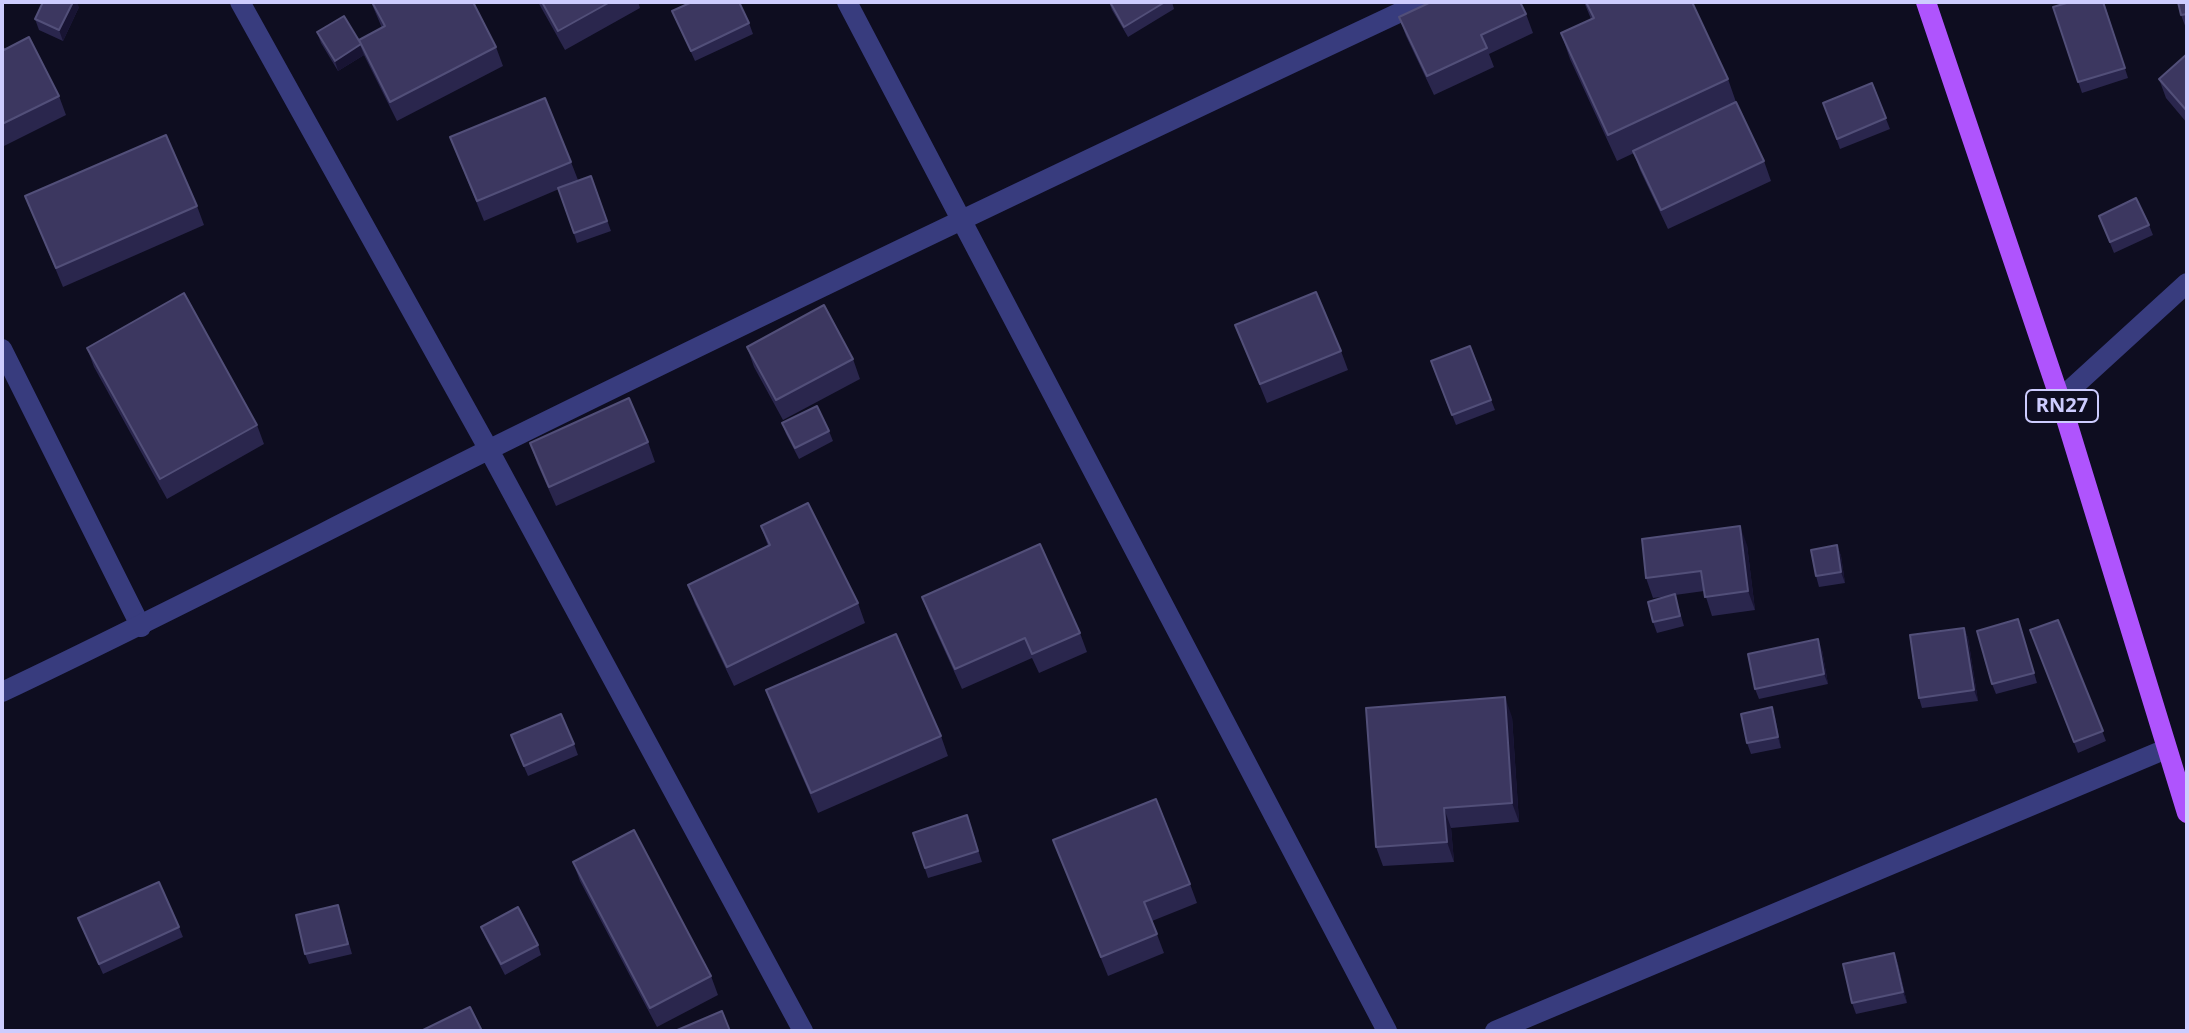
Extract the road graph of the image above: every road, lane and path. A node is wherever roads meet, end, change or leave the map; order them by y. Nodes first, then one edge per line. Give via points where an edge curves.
1 (240, 2) edge
2 (847, 2) edge
3 (1422, 2) edge
4 (1926, 2) edge
5 (962, 218) junction
6 (2187, 283) edge
7 (2, 349) edge
8 (2060, 399) junction
9 (489, 450) junction
10 (141, 627) junction
11 (2, 692) edge
12 (2166, 749) junction
13 (2187, 813) edge
14 (803, 1031) edge
15 (1387, 1031) edge
16 (1495, 1031) edge

1 - 9 street
2 - 5 street
3 - 5 street
4 - 8 main road, RN27
5 - 9 street
5 - 15 street
6 - 8 street
7 - 10 street
8 - 12 main road, RN27
9 - 10 street
9 - 14 street
10 - 11 street
12 - 13 main road, RN27
12 - 16 street

